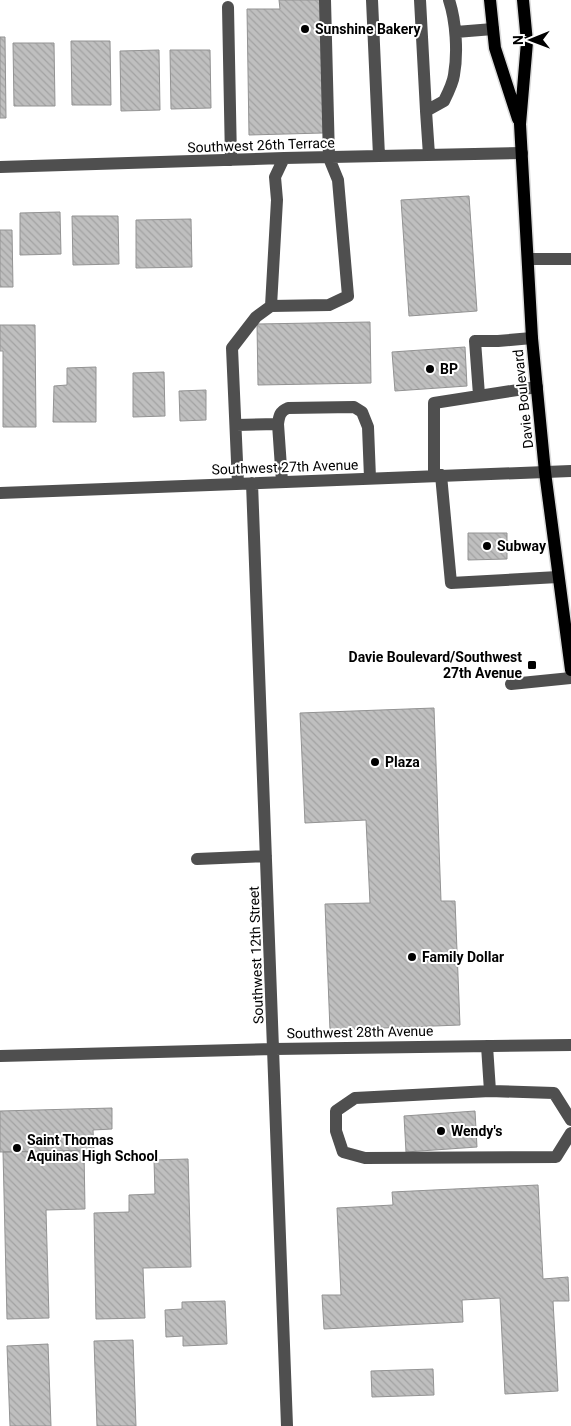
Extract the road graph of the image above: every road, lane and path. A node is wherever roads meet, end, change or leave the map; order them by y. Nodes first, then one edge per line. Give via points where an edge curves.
1 (325, 0) edge
2 (372, 0) edge
3 (420, 0) edge
4 (448, 0) edge
5 (490, 0) edge
6 (523, 0) edge
7 (228, 7) dead end
8 (493, 30) junction
9 (456, 32) junction
10 (426, 111) junction
11 (520, 124) junction
12 (522, 153) junction
13 (429, 155) junction
14 (379, 156) junction
15 (284, 158) junction
16 (329, 158) junction
17 (230, 160) junction
18 (0, 167) edge
19 (571, 259) edge
20 (528, 260) junction
21 (271, 306) junction
22 (532, 338) junction
23 (537, 387) junction
24 (479, 395) junction
25 (236, 424) junction
26 (278, 424) junction
27 (571, 471) edge
28 (545, 472) junction
29 (438, 475) junction
30 (370, 478) junction
31 (282, 482) junction
32 (252, 483) junction
33 (238, 484) junction
34 (0, 493) edge
35 (558, 576) junction
36 (570, 656) edge
37 (571, 670) edge
38 (571, 678) edge
39 (511, 684) dead end
40 (266, 856) junction
41 (197, 860) dead end
42 (571, 1044) edge
43 (487, 1046) junction
44 (274, 1049) junction
45 (0, 1056) edge
46 (490, 1091) junction
47 (571, 1120) edge
48 (571, 1133) edge
49 (288, 1426) edge

1 - 16 street
2 - 14 street
3 - 10 street
4 - 9 street
5 - 8 main road, Davie Boulevard
6 - 11 main road, Davie Boulevard via 527,42
7 - 17 street
8 - 9 street
8 - 11 main road, Davie Boulevard via 495,48
9 - 10 street via 454,76 444,101
10 - 13 street
11 - 12 main road, Davie Boulevard
12 - 13 street, Southwest 26th Terrace
12 - 20 main road, Davie Boulevard
13 - 14 street, Southwest 26th Terrace
14 - 16 street, Southwest 26th Terrace
15 - 16 street, Southwest 26th Terrace
15 - 17 street, Southwest 26th Terrace
15 - 21 street via 275,177 277,200
16 - 21 street via 338,180 348,296 329,305
17 - 18 street, Southwest 26th Terrace
19 - 20 street
20 - 22 main road, Davie Boulevard
21 - 25 street via 256,317 232,348
22 - 23 main road, Davie Boulevard
22 - 24 street via 475,341
23 - 24 street
23 - 28 main road, Davie Boulevard
24 - 29 street via 434,403
25 - 26 street
25 - 33 street
26 - 30 street via 282,410 288,408 354,407 362,412 368,427
26 - 31 street
27 - 28 street, Southwest 27th Avenue
28 - 29 street, Southwest 27th Avenue
28 - 35 main road, Davie Boulevard
29 - 30 street, Southwest 27th Avenue
29 - 35 street via 451,583
30 - 31 street, Southwest 27th Avenue
31 - 32 street, Southwest 27th Avenue
32 - 33 street, Southwest 27th Avenue
32 - 40 street, Southwest 12th Street
33 - 34 street, Southwest 27th Avenue
35 - 36 main road, Davie Boulevard
36 - 37 main road, Davie Boulevard
38 - 39 street
40 - 41 street
40 - 44 street, Southwest 12th Street
42 - 43 street, Southwest 28th Avenue
43 - 44 street, Southwest 28th Avenue
43 - 46 street
44 - 45 street, Southwest 28th Avenue
44 - 49 street, Southwest 12th Street
46 - 47 street via 554,1093
46 - 48 street via 355,1098 336,1111 336,1131 343,1152 365,1158 556,1157

